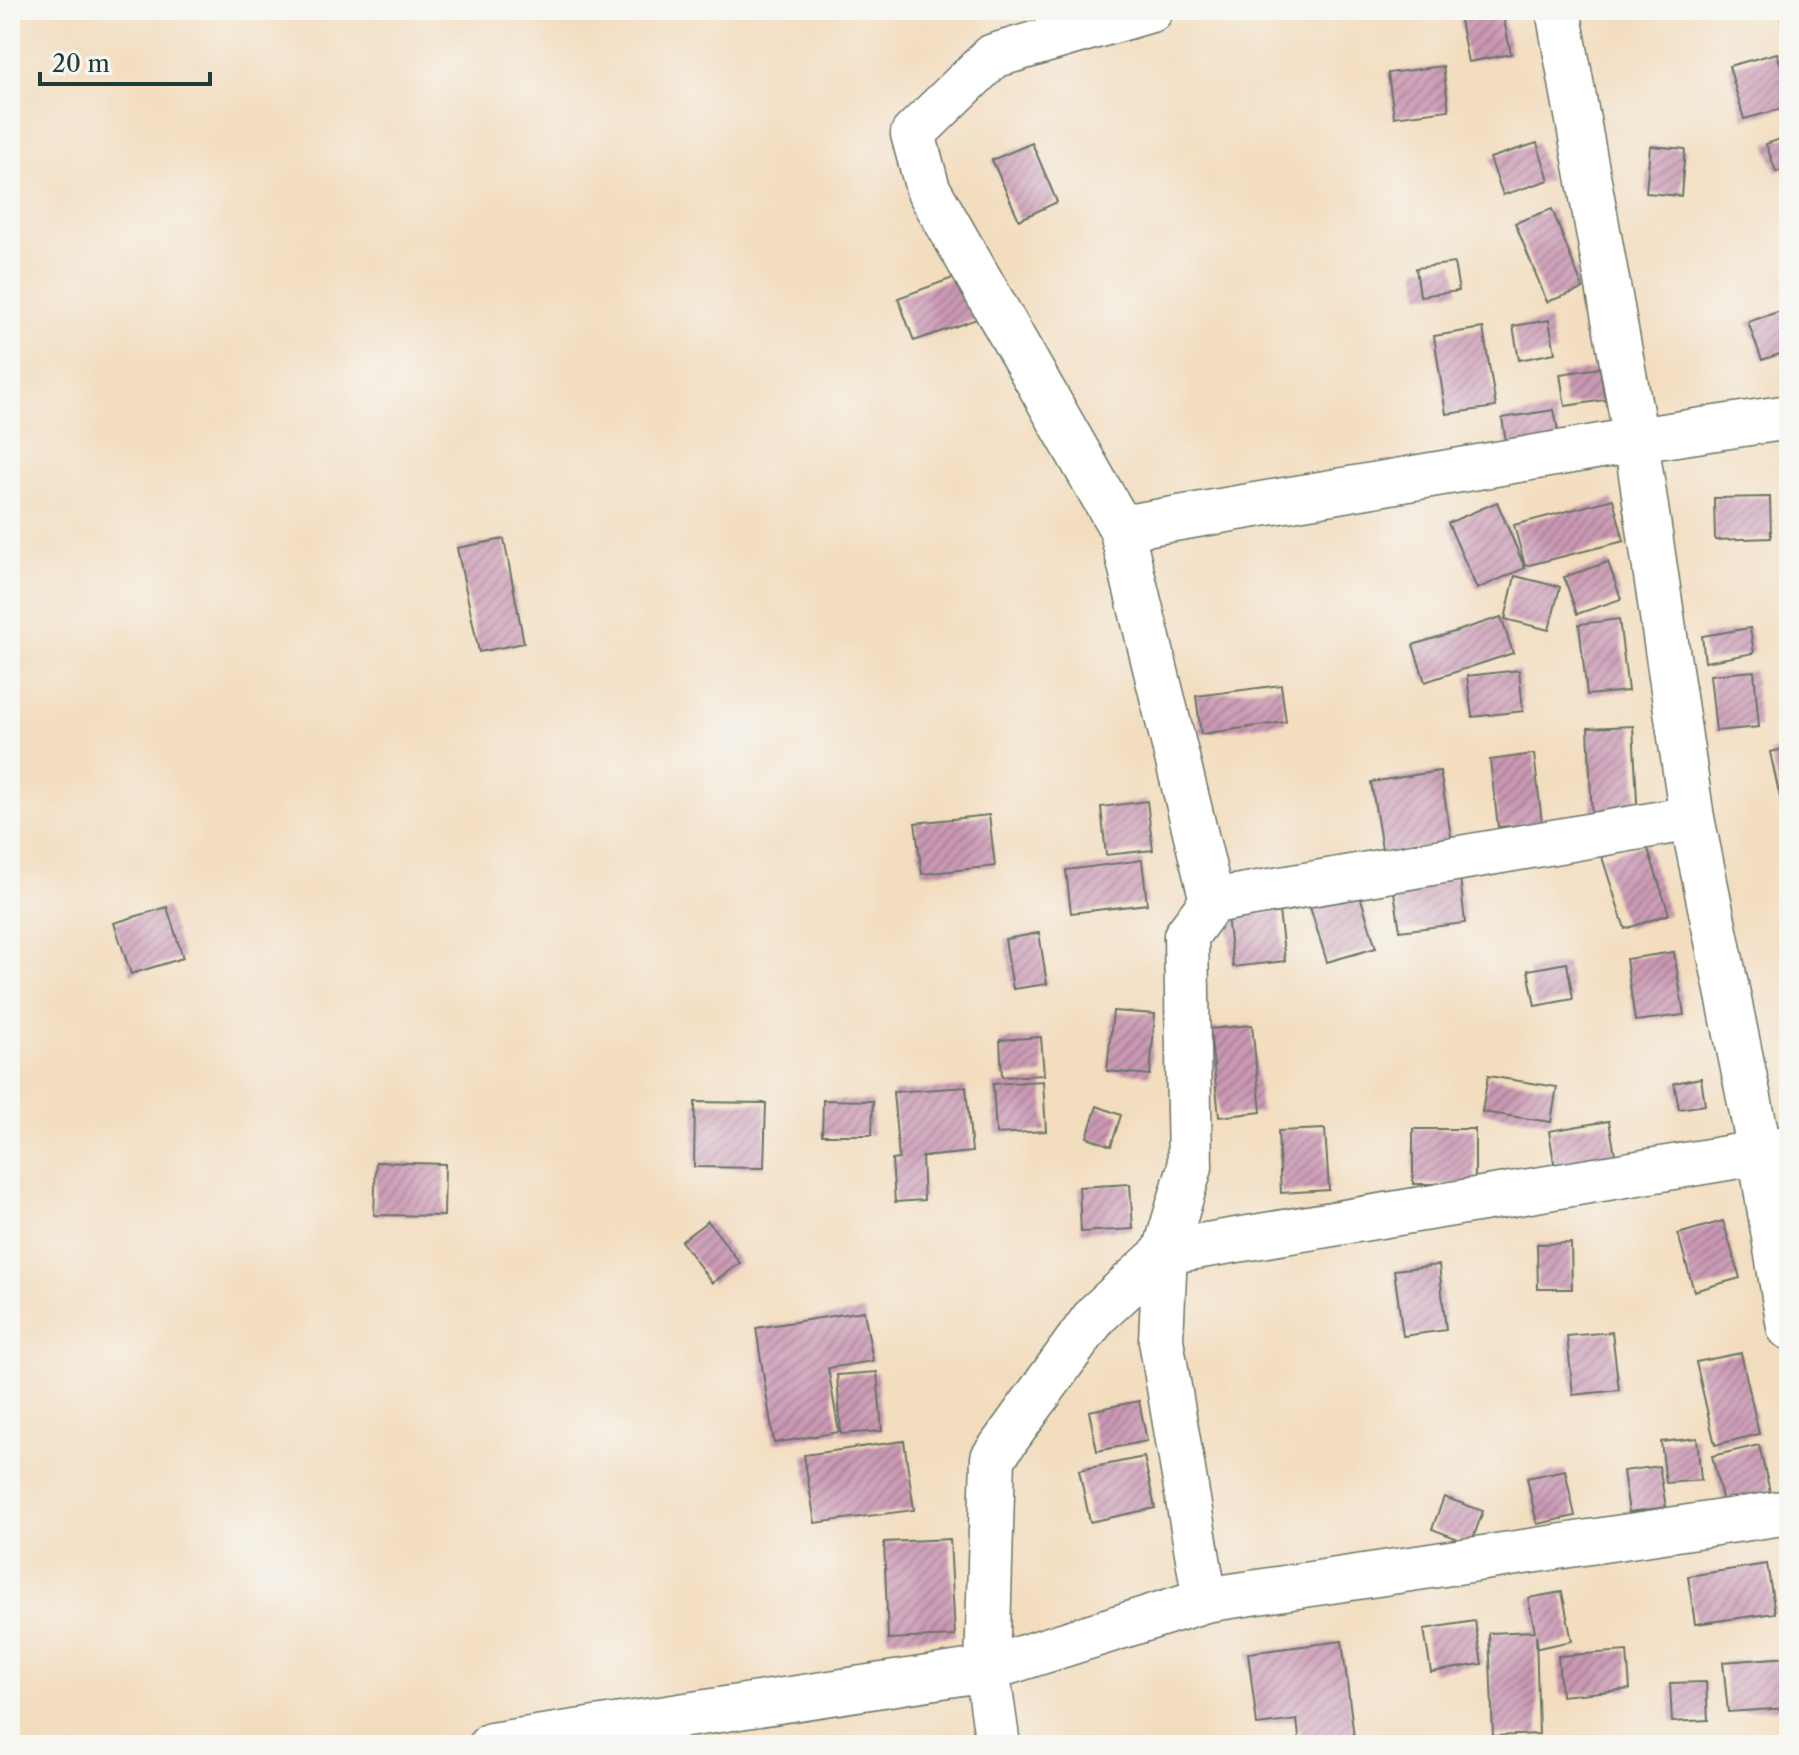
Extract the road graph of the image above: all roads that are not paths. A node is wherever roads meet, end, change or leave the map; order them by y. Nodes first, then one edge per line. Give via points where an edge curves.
1 (1151, 10) edge
2 (1558, 10) edge
3 (1789, 417) edge
4 (1636, 440) junction
5 (1121, 528) junction
6 (1692, 818) junction
7 (1212, 901) junction
8 (1774, 1150) edge
9 (1165, 1252) junction
10 (1789, 1327) edge
11 (1789, 1512) edge
12 (1205, 1600) junction
13 (987, 1669) junction
14 (491, 1745) edge
15 (998, 1745) edge

1 - 5 street via 993,56 913,134 928,189
2 - 4 street
3 - 4 street
4 - 5 street
4 - 6 street
5 - 7 street
6 - 7 street
6 - 8 street
7 - 9 street via 1186,936 1190,1167
8 - 9 street
8 - 10 street
9 - 12 street via 1161,1340
9 - 13 street via 1096,1315 993,1458
11 - 12 street
12 - 13 street
13 - 14 street
13 - 15 street

